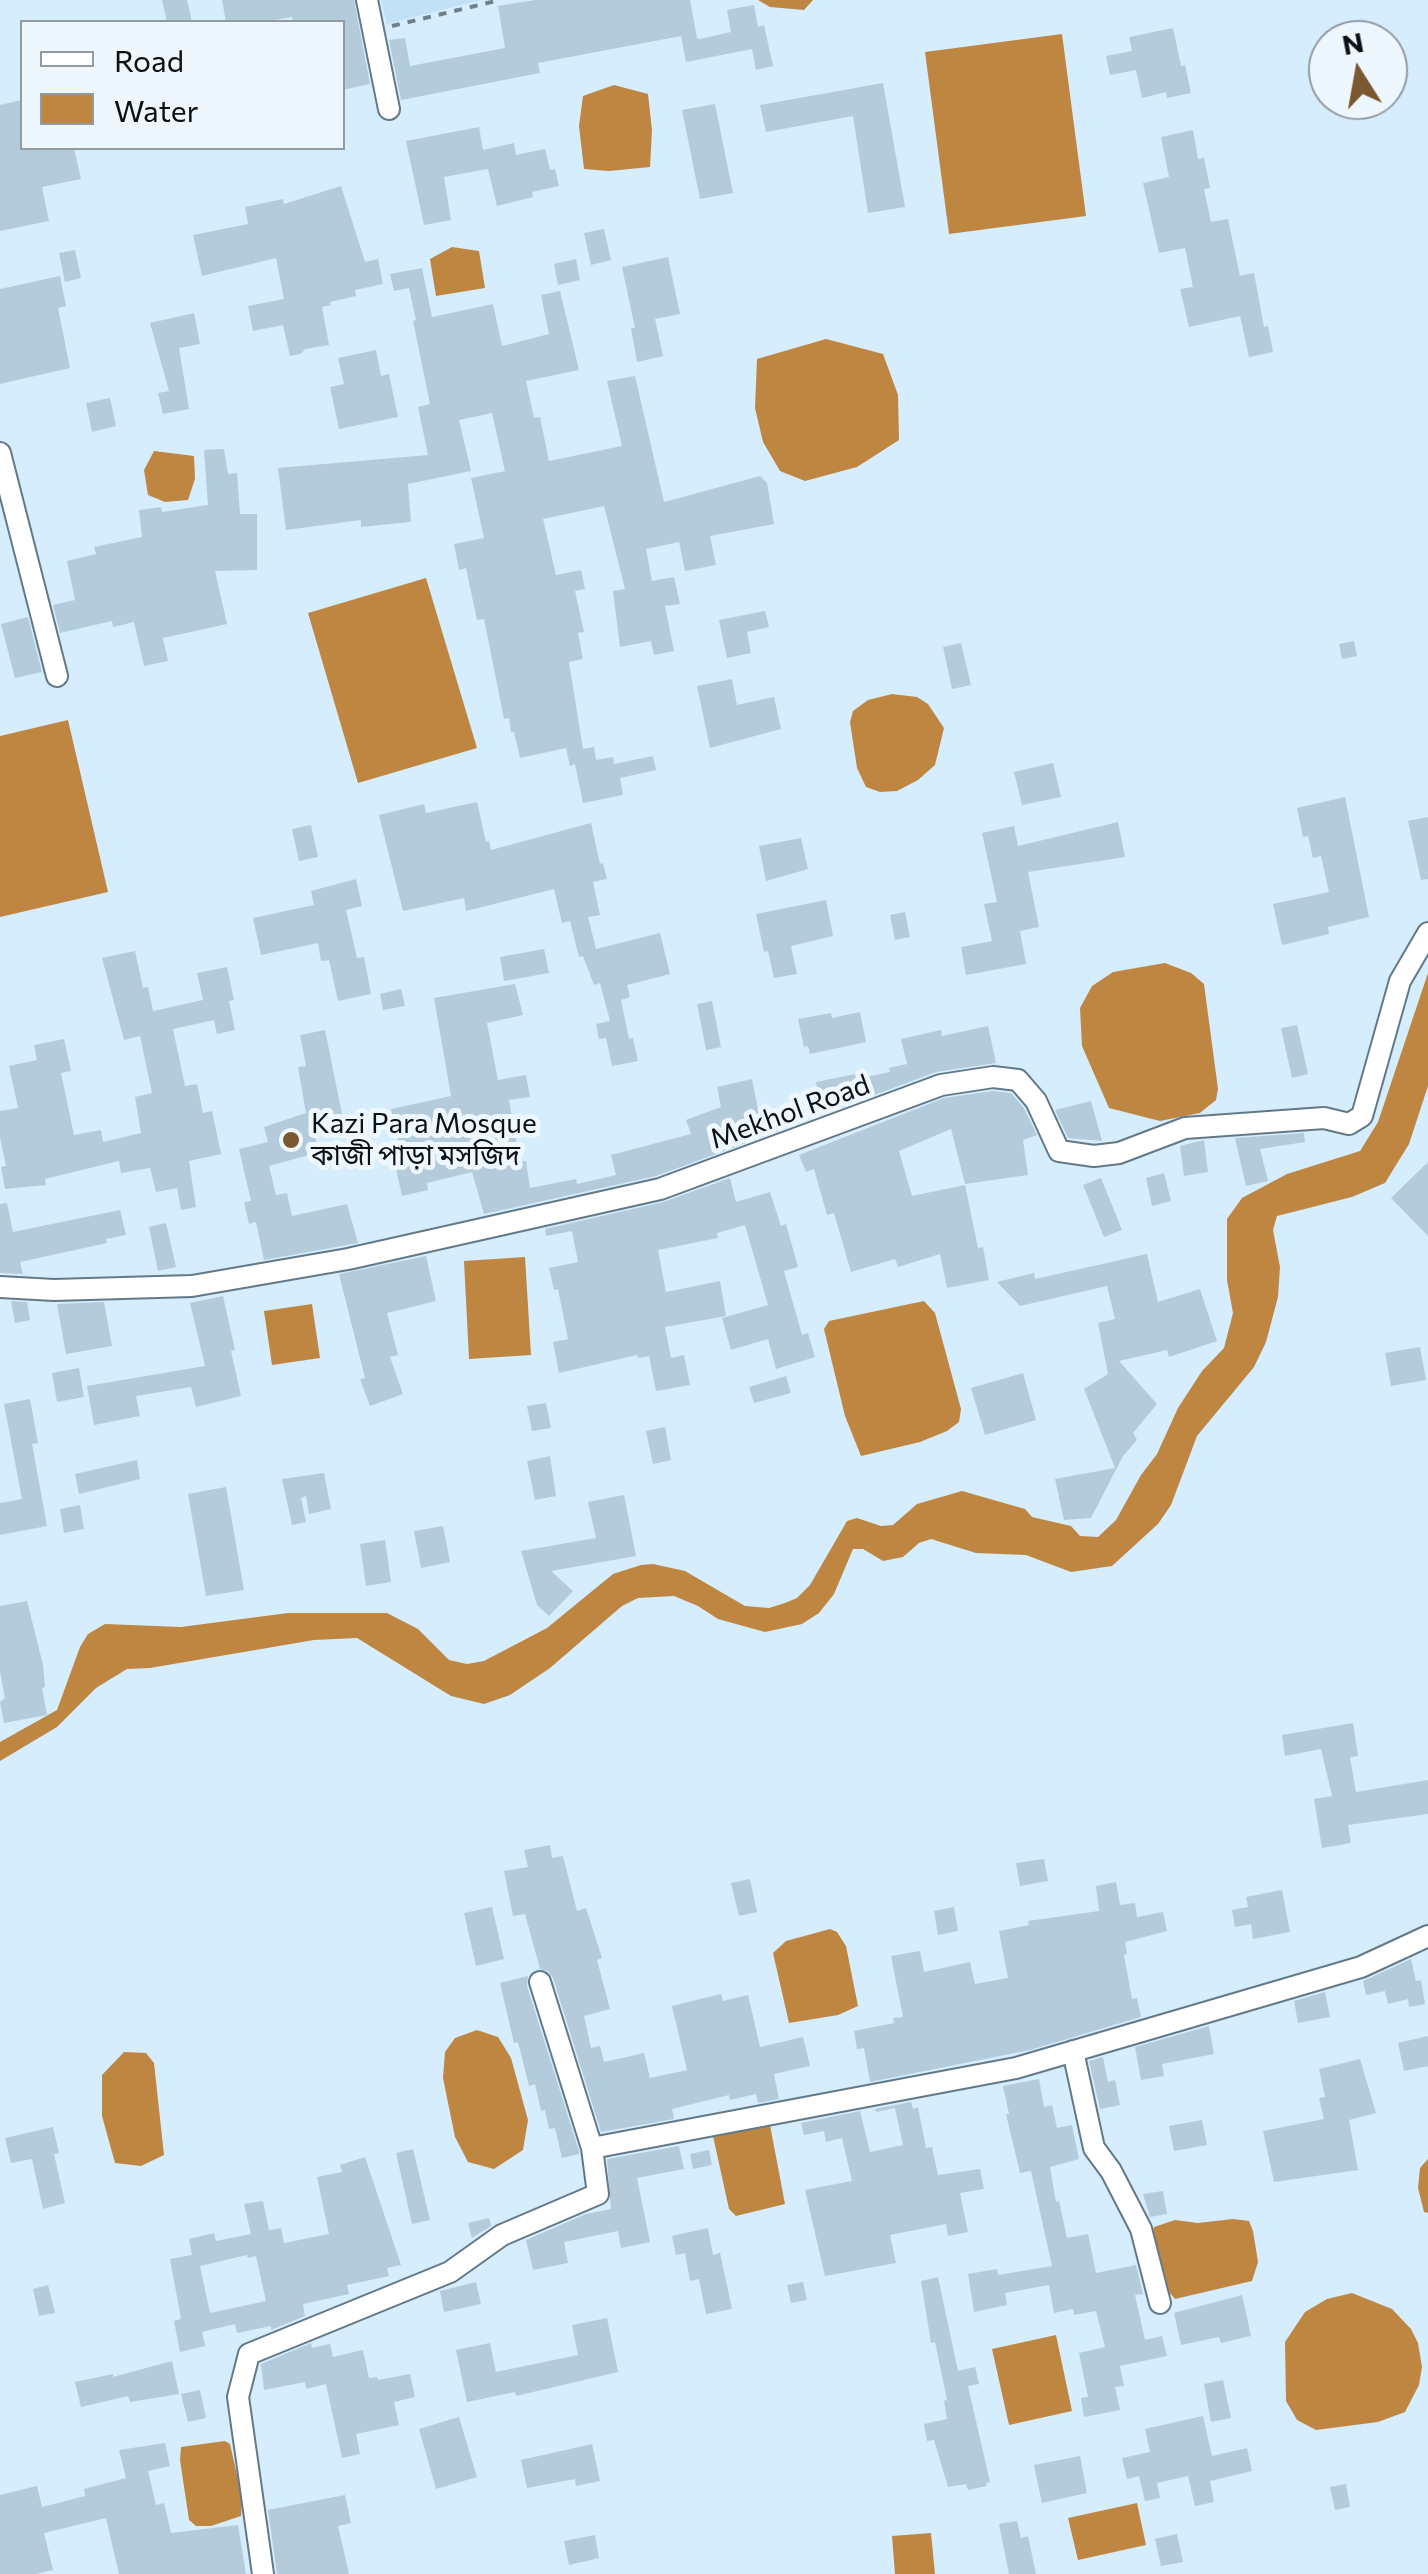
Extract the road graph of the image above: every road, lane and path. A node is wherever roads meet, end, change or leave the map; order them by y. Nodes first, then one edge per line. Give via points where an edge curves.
1 (367, 0) edge
2 (500, 0) edge
3 (373, 31) junction
4 (388, 108) dead end
5 (0, 453) edge
6 (57, 676) dead end
7 (1428, 932) edge
8 (0, 1287) edge
9 (1428, 1936) edge
10 (540, 1982) dead end
11 (1074, 2051) junction
12 (592, 2148) junction
13 (1160, 2303) dead end
14 (263, 2574) edge

1 - 3 street
2 - 3 path
3 - 4 street
5 - 6 street
7 - 8 street, Mekhol Road via 1400,981 1362,1116 1348,1124 1324,1118 1185,1128 1094,1156 1059,1151 1018,1080 993,1077 942,1085 660,1190 348,1259 192,1286
9 - 11 street via 1361,1967
10 - 12 street
11 - 12 street via 1016,2068
11 - 13 street via 1094,2148 1141,2229
12 - 14 street via 598,2194 502,2235 450,2272 249,2354 238,2397

